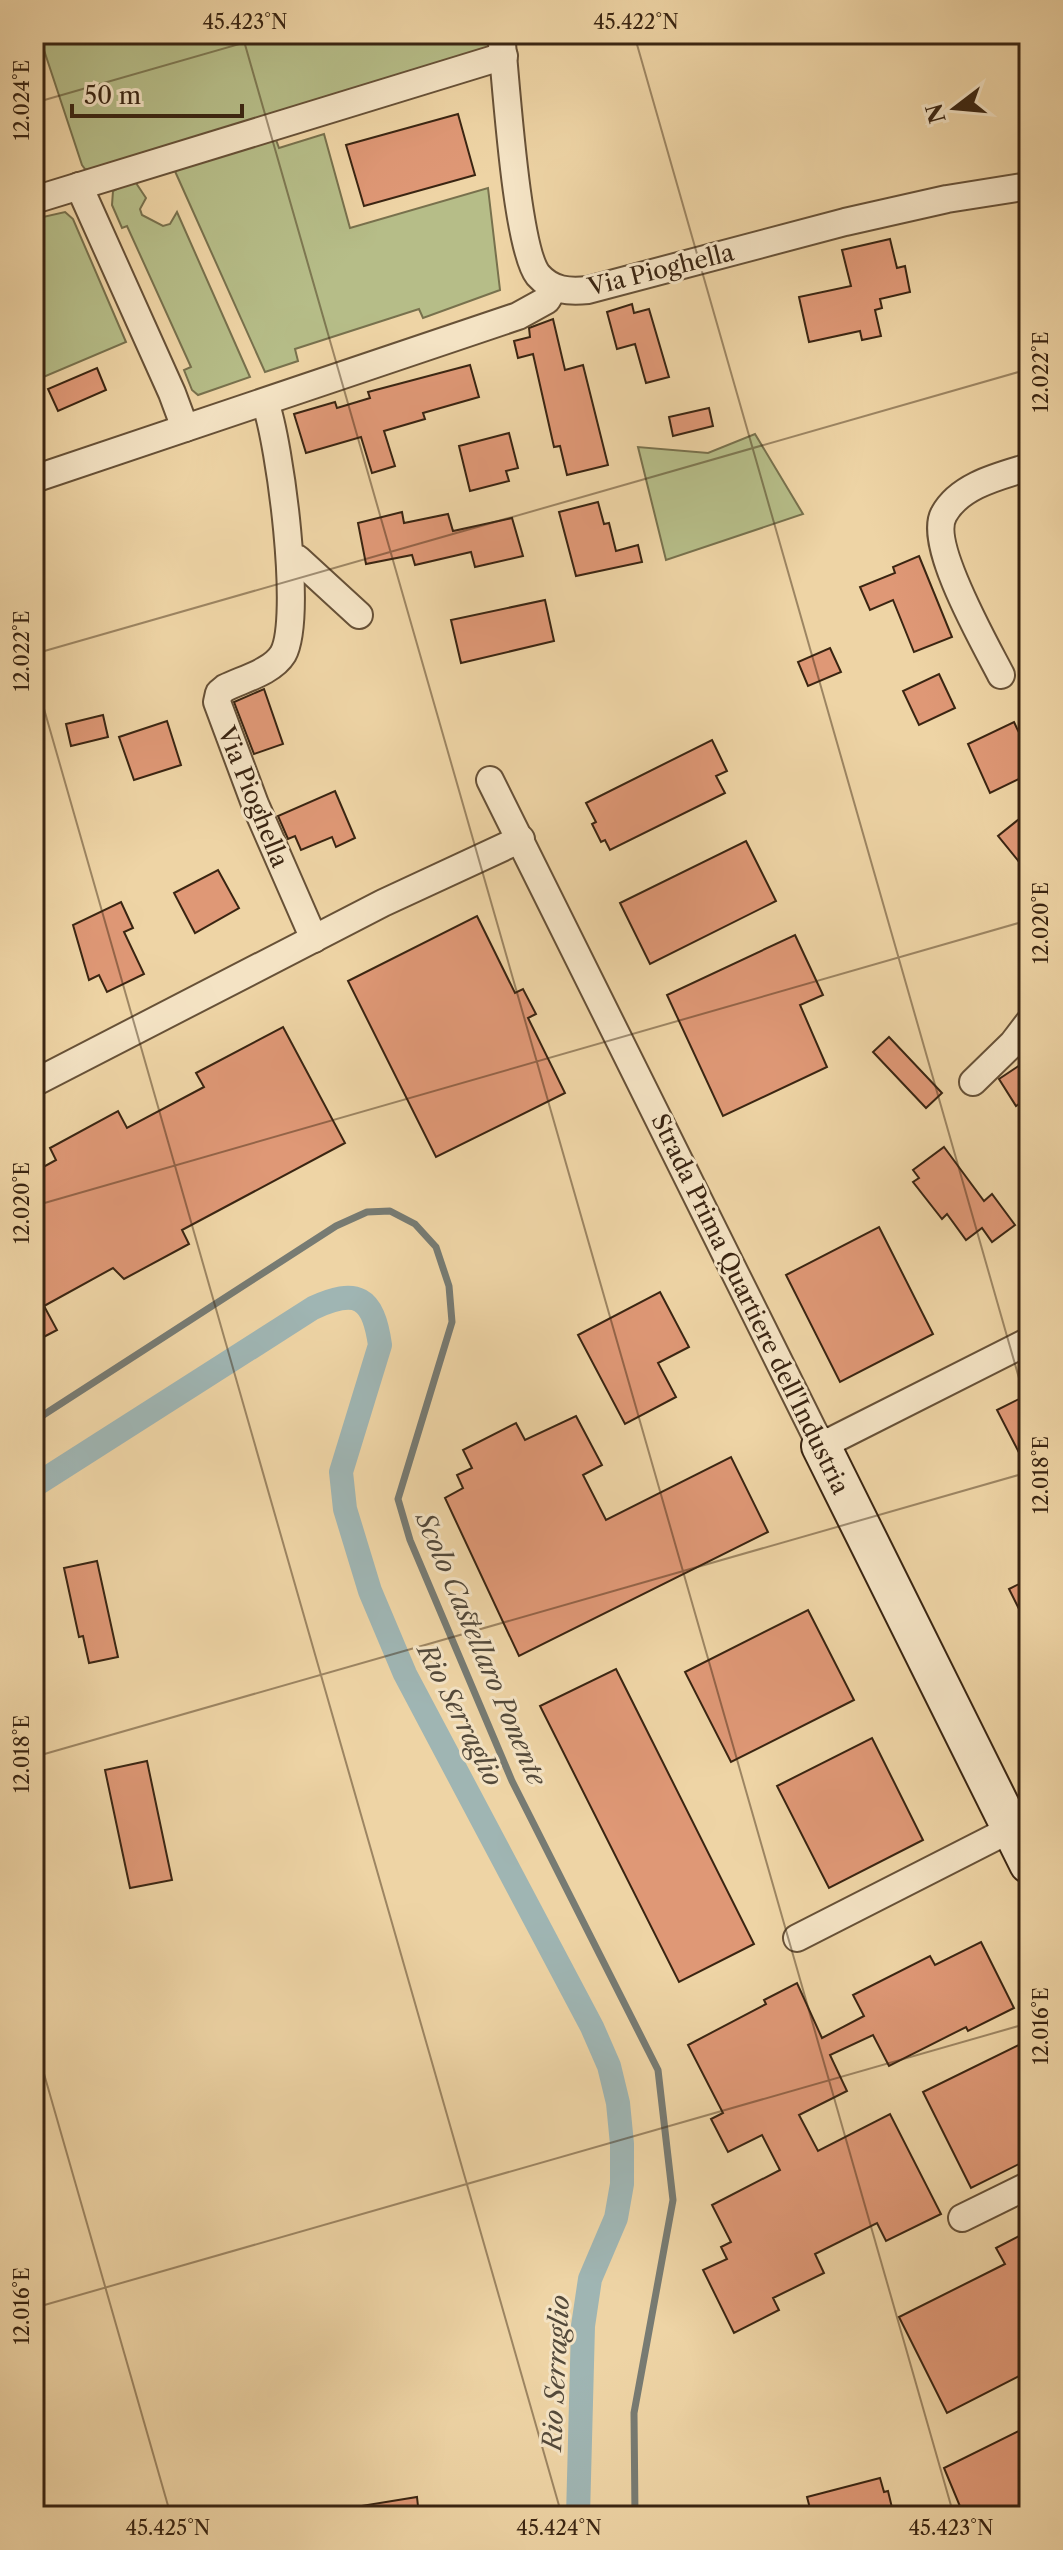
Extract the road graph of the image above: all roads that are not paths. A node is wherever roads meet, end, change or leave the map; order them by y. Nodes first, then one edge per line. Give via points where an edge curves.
1 (502, 45) edge
2 (79, 186) junction
3 (1029, 186) edge
4 (34, 200) edge
5 (554, 288) junction
6 (265, 402) junction
7 (185, 428) junction
8 (1029, 467) edge
9 (34, 479) edge
10 (290, 558) junction
11 (359, 615) dead end
12 (1001, 675) dead end
13 (490, 780) dead end
14 (521, 839) junction
15 (314, 939) junction
16 (1029, 1022) edge
17 (973, 1082) dead end
18 (34, 1083) edge
19 (1029, 1341) edge
20 (821, 1446) junction
21 (1011, 1829) junction
22 (1029, 1864) edge
23 (797, 1938) dead end
24 (1029, 2185) edge
25 (962, 2218) dead end

1 - 2 street
1 - 5 street via 524,236 536,272
2 - 4 street
2 - 7 street
3 - 5 street, Via Pioghella via 845,222 588,290
5 - 6 street, Via Pioghella via 547,300 518,316
6 - 7 street, Via Pioghella
6 - 10 street, Via Pioghella
7 - 9 street, Via Pioghella
8 - 12 street via 963,494 942,516 939,528 948,565
10 - 11 street via 298,559
10 - 15 street, Via Pioghella via 288,636 281,657 225,688 217,702
13 - 14 street, Strada Prima Quartiere dell'Industria
14 - 15 street
14 - 20 street, Strada Prima Quartiere dell'Industria
15 - 18 street
16 - 17 street
19 - 20 street
20 - 21 street, Strada Prima Quartiere dell'Industria
21 - 22 street, Strada Prima Quartiere dell'Industria
21 - 23 street
24 - 25 street

